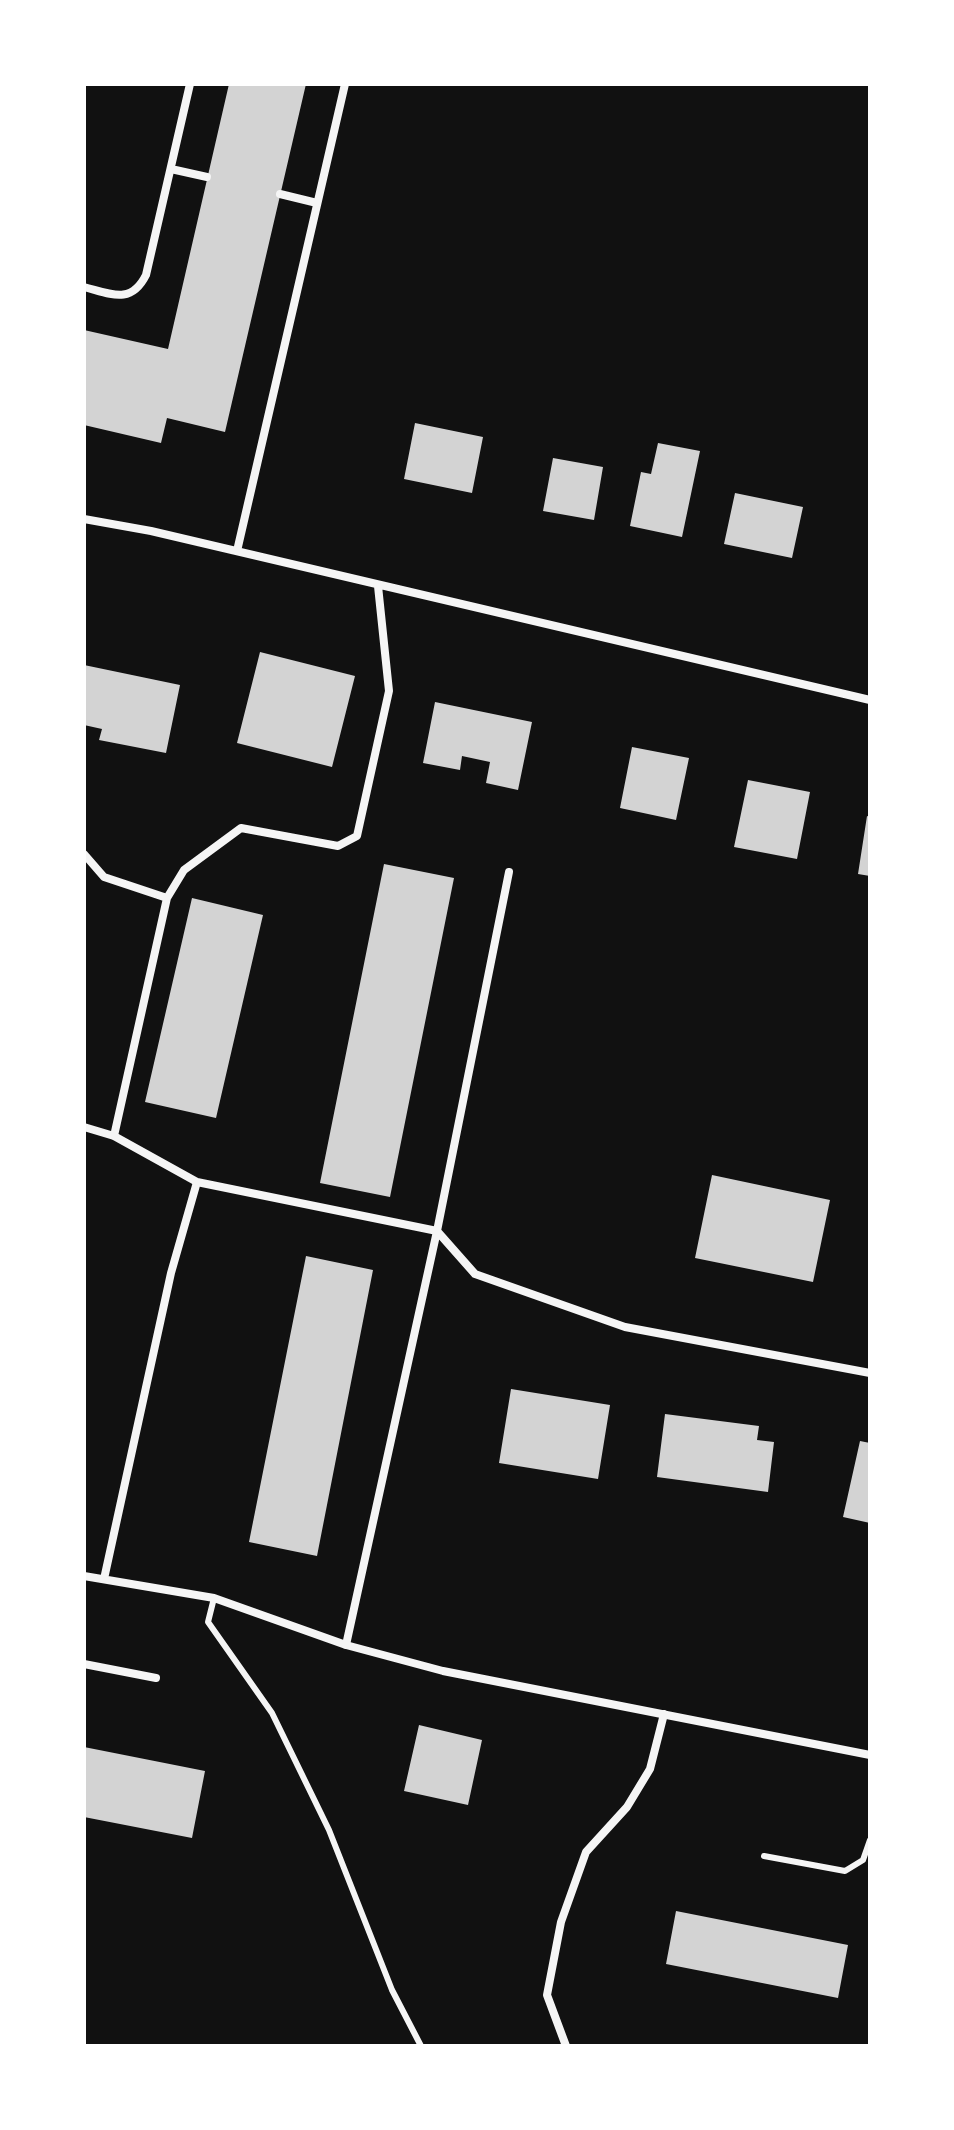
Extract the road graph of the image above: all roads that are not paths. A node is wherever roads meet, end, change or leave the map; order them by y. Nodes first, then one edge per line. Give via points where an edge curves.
1 (190, 84) edge
2 (345, 84) edge
3 (171, 169) junction
4 (207, 177) dead end
5 (280, 194) dead end
6 (317, 203) junction
7 (84, 287) edge
8 (84, 519) edge
9 (237, 551) junction
10 (378, 586) junction
11 (870, 700) edge
12 (84, 854) edge
13 (509, 872) dead end
14 (167, 898) junction
15 (84, 1127) edge
16 (114, 1136) junction
17 (197, 1182) junction
18 (437, 1231) junction
19 (870, 1373) edge
20 (84, 1576) edge
21 (104, 1579) junction
22 (214, 1598) junction
23 (346, 1645) junction
24 (84, 1664) edge
25 (156, 1678) dead end
26 (664, 1714) junction
27 (870, 1755) edge
28 (870, 1840) edge
29 (764, 1856) dead end
30 (421, 2046) edge
31 (566, 2046) edge

1 - 3 street
2 - 6 street
3 - 4 street
3 - 7 street via 139,288 115,295
5 - 6 street
6 - 9 street
8 - 9 street
9 - 10 street
10 - 11 street
10 - 14 street via 389,691 357,836 338,846 241,828 184,870
12 - 14 street via 104,877
13 - 18 street
14 - 16 street
15 - 16 street
16 - 17 street
17 - 18 street
17 - 21 street via 171,1273
18 - 19 street via 475,1274 625,1327
18 - 23 street
20 - 21 street
21 - 22 street
22 - 23 street
22 - 30 lane via 208,1622 272,1713 329,1830 392,1990
23 - 26 street via 443,1671
24 - 25 street
26 - 27 street
26 - 31 street via 650,1769 627,1807 586,1852 561,1922 547,1995
28 - 29 lane via 863,1860 845,1871

